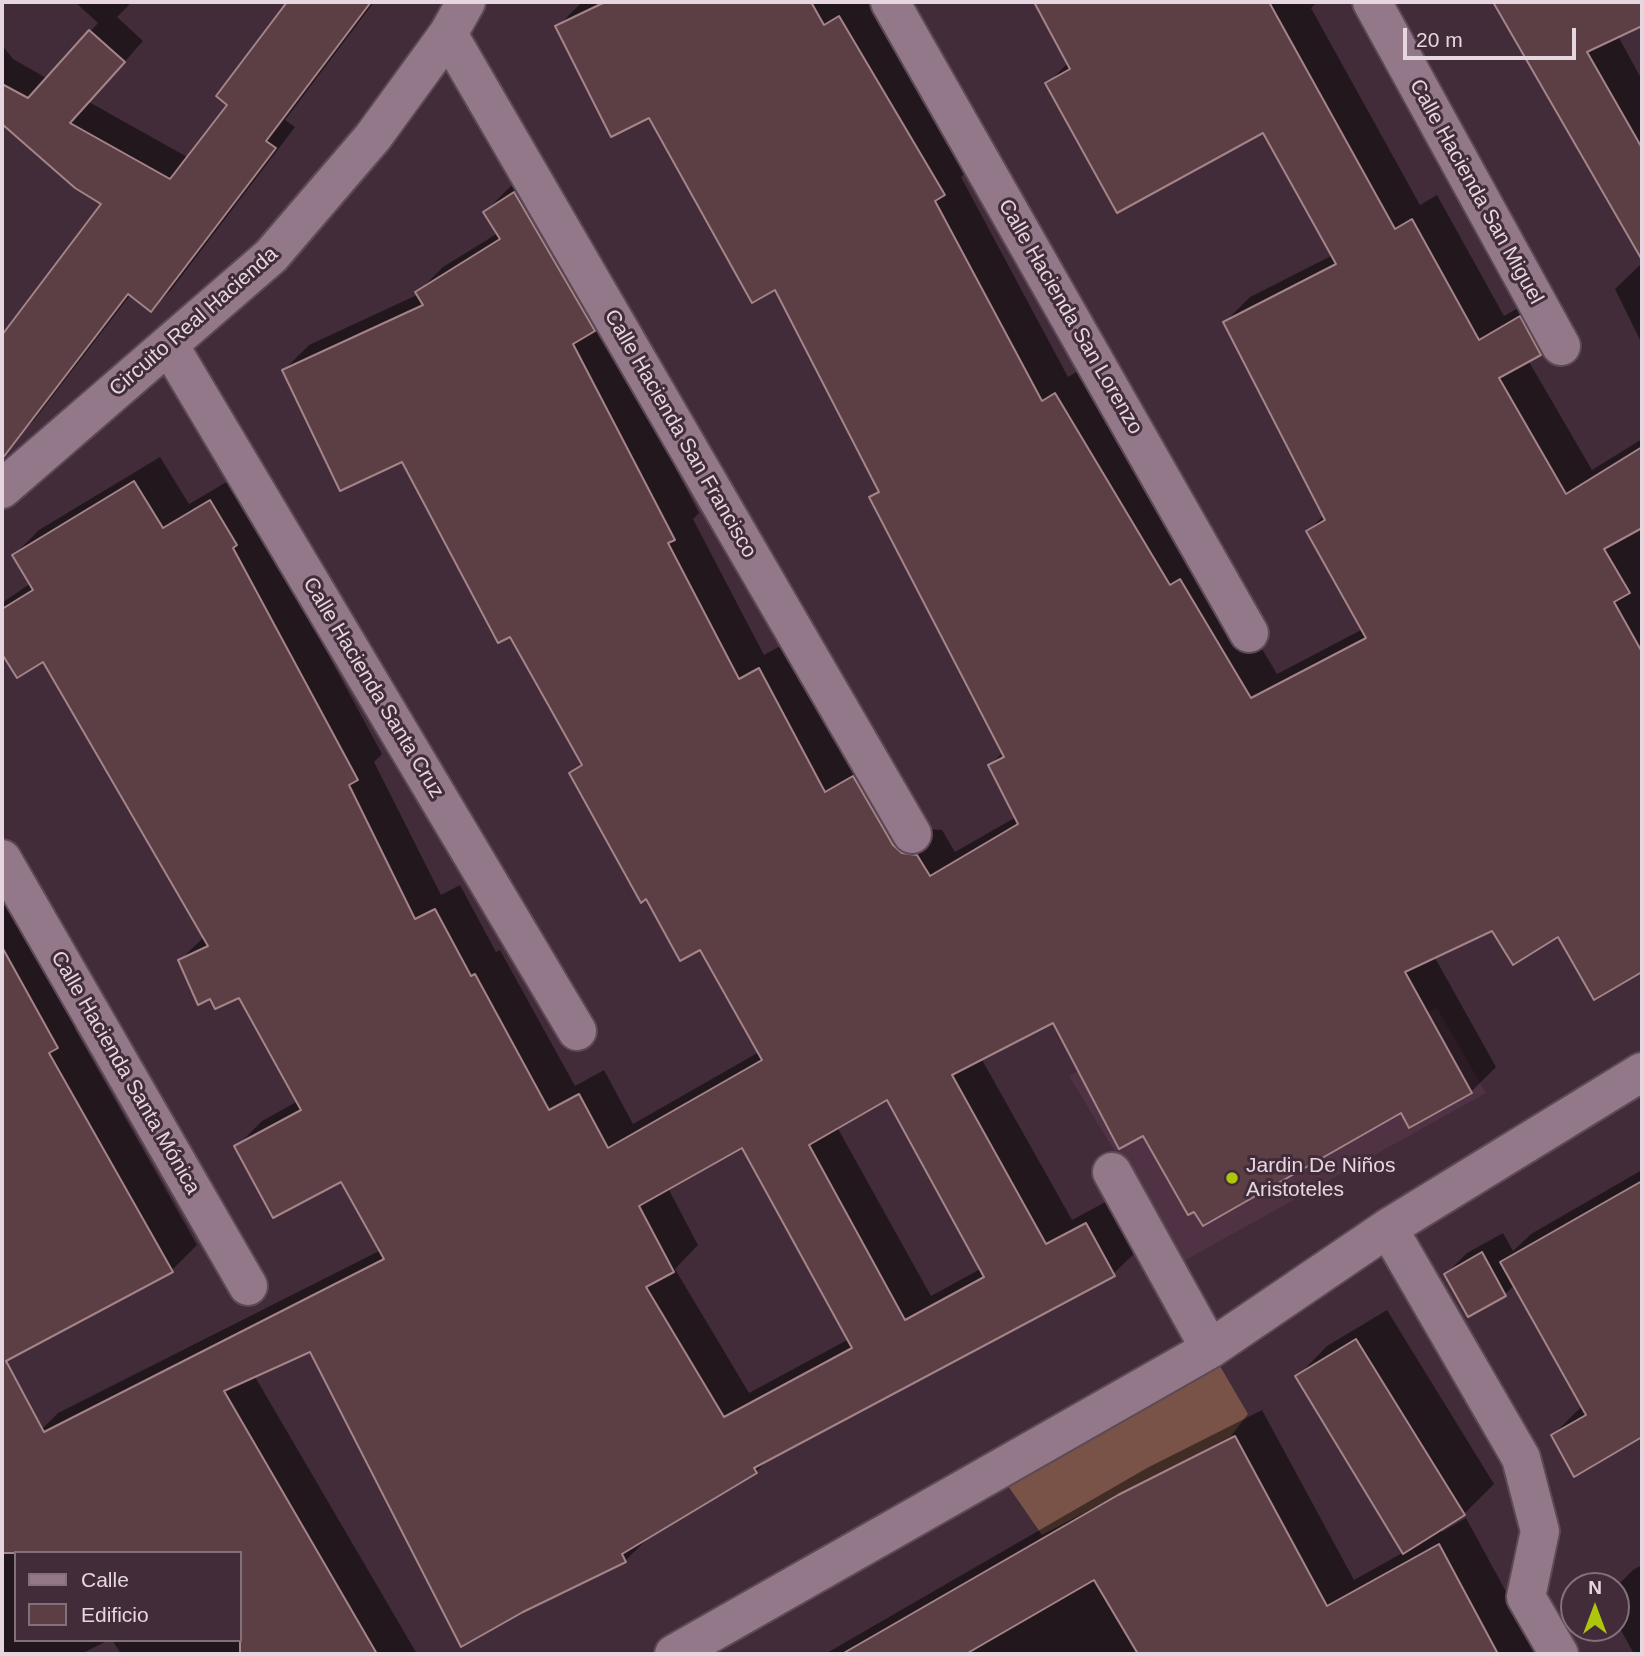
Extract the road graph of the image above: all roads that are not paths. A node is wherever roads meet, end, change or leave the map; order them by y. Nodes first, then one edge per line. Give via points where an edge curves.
1 (890, 2) edge
2 (1372, 2) edge
3 (457, 18) edge
4 (169, 345) junction
5 (1560, 346) dead end
6 (2, 489) edge
7 (1249, 633) dead end
8 (912, 834) dead end
9 (2, 859) edge
10 (577, 1031) dead end
11 (1642, 1072) edge
12 (1112, 1172) dead end
13 (1388, 1228) junction
14 (248, 1286) dead end
15 (1210, 1349) junction
16 (674, 1654) edge
17 (1559, 1654) edge

1 - 7 street, Calle Hacienda San Lorenzo
2 - 5 street, Calle Hacienda San Miguel
3 - 4 street, Circuito Real Hacienda via 373,137 271,256
3 - 8 street, Calle Hacienda San Francisco
4 - 6 street, Circuito Real Hacienda
4 - 10 street, Calle Hacienda Santa Cruz
9 - 14 street, Calle Hacienda Santa Mónica
11 - 13 street
12 - 15 street
13 - 15 street
13 - 17 street via 1521,1458 1540,1531 1526,1597
15 - 16 street

